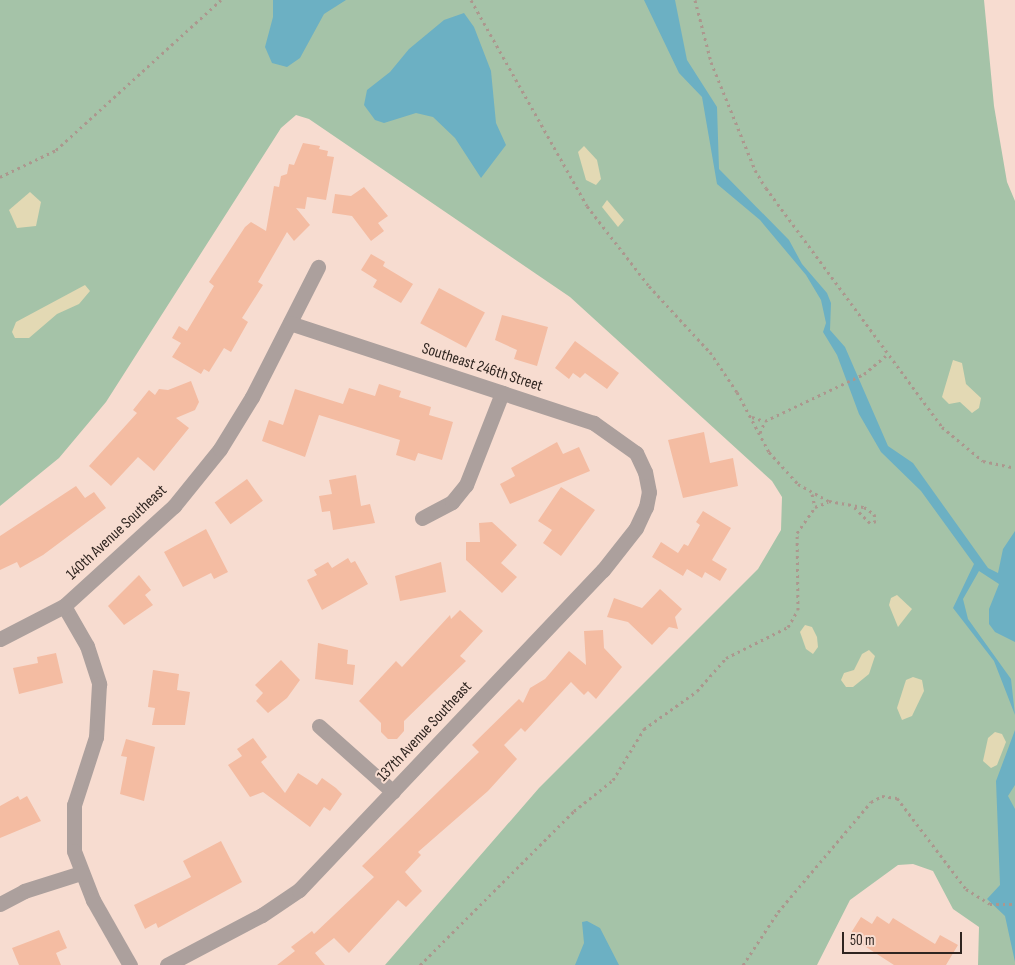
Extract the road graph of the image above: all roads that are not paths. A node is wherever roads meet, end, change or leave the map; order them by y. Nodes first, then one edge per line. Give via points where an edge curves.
1 (318, 267) dead end
2 (290, 323) junction
3 (502, 393) junction
4 (645, 472) joint
5 (422, 518) dead end
6 (64, 606) junction
7 (0, 639) edge
8 (319, 726) dead end
9 (393, 792) junction
10 (81, 873) junction
11 (0, 904) edge
12 (130, 965) edge
13 (168, 965) edge

1 - 2 street, 140th Avenue Southeast
2 - 3 street, Southeast 246th Street
2 - 6 street, 140th Avenue Southeast via 252,396 209,463 140,540
3 - 4 street, Southeast 246th Street via 594,423 636,453
3 - 5 street via 466,485 452,502
4 - 9 street, 137th Avenue Southeast via 649,492 646,507 622,547
6 - 7 street, 140th Avenue Southeast
6 - 10 street via 86,646 99,684 96,737 72,818 74,851
8 - 9 street
9 - 13 street, 137th Avenue Southeast via 299,890 262,915
10 - 11 street via 24,891
10 - 12 street

